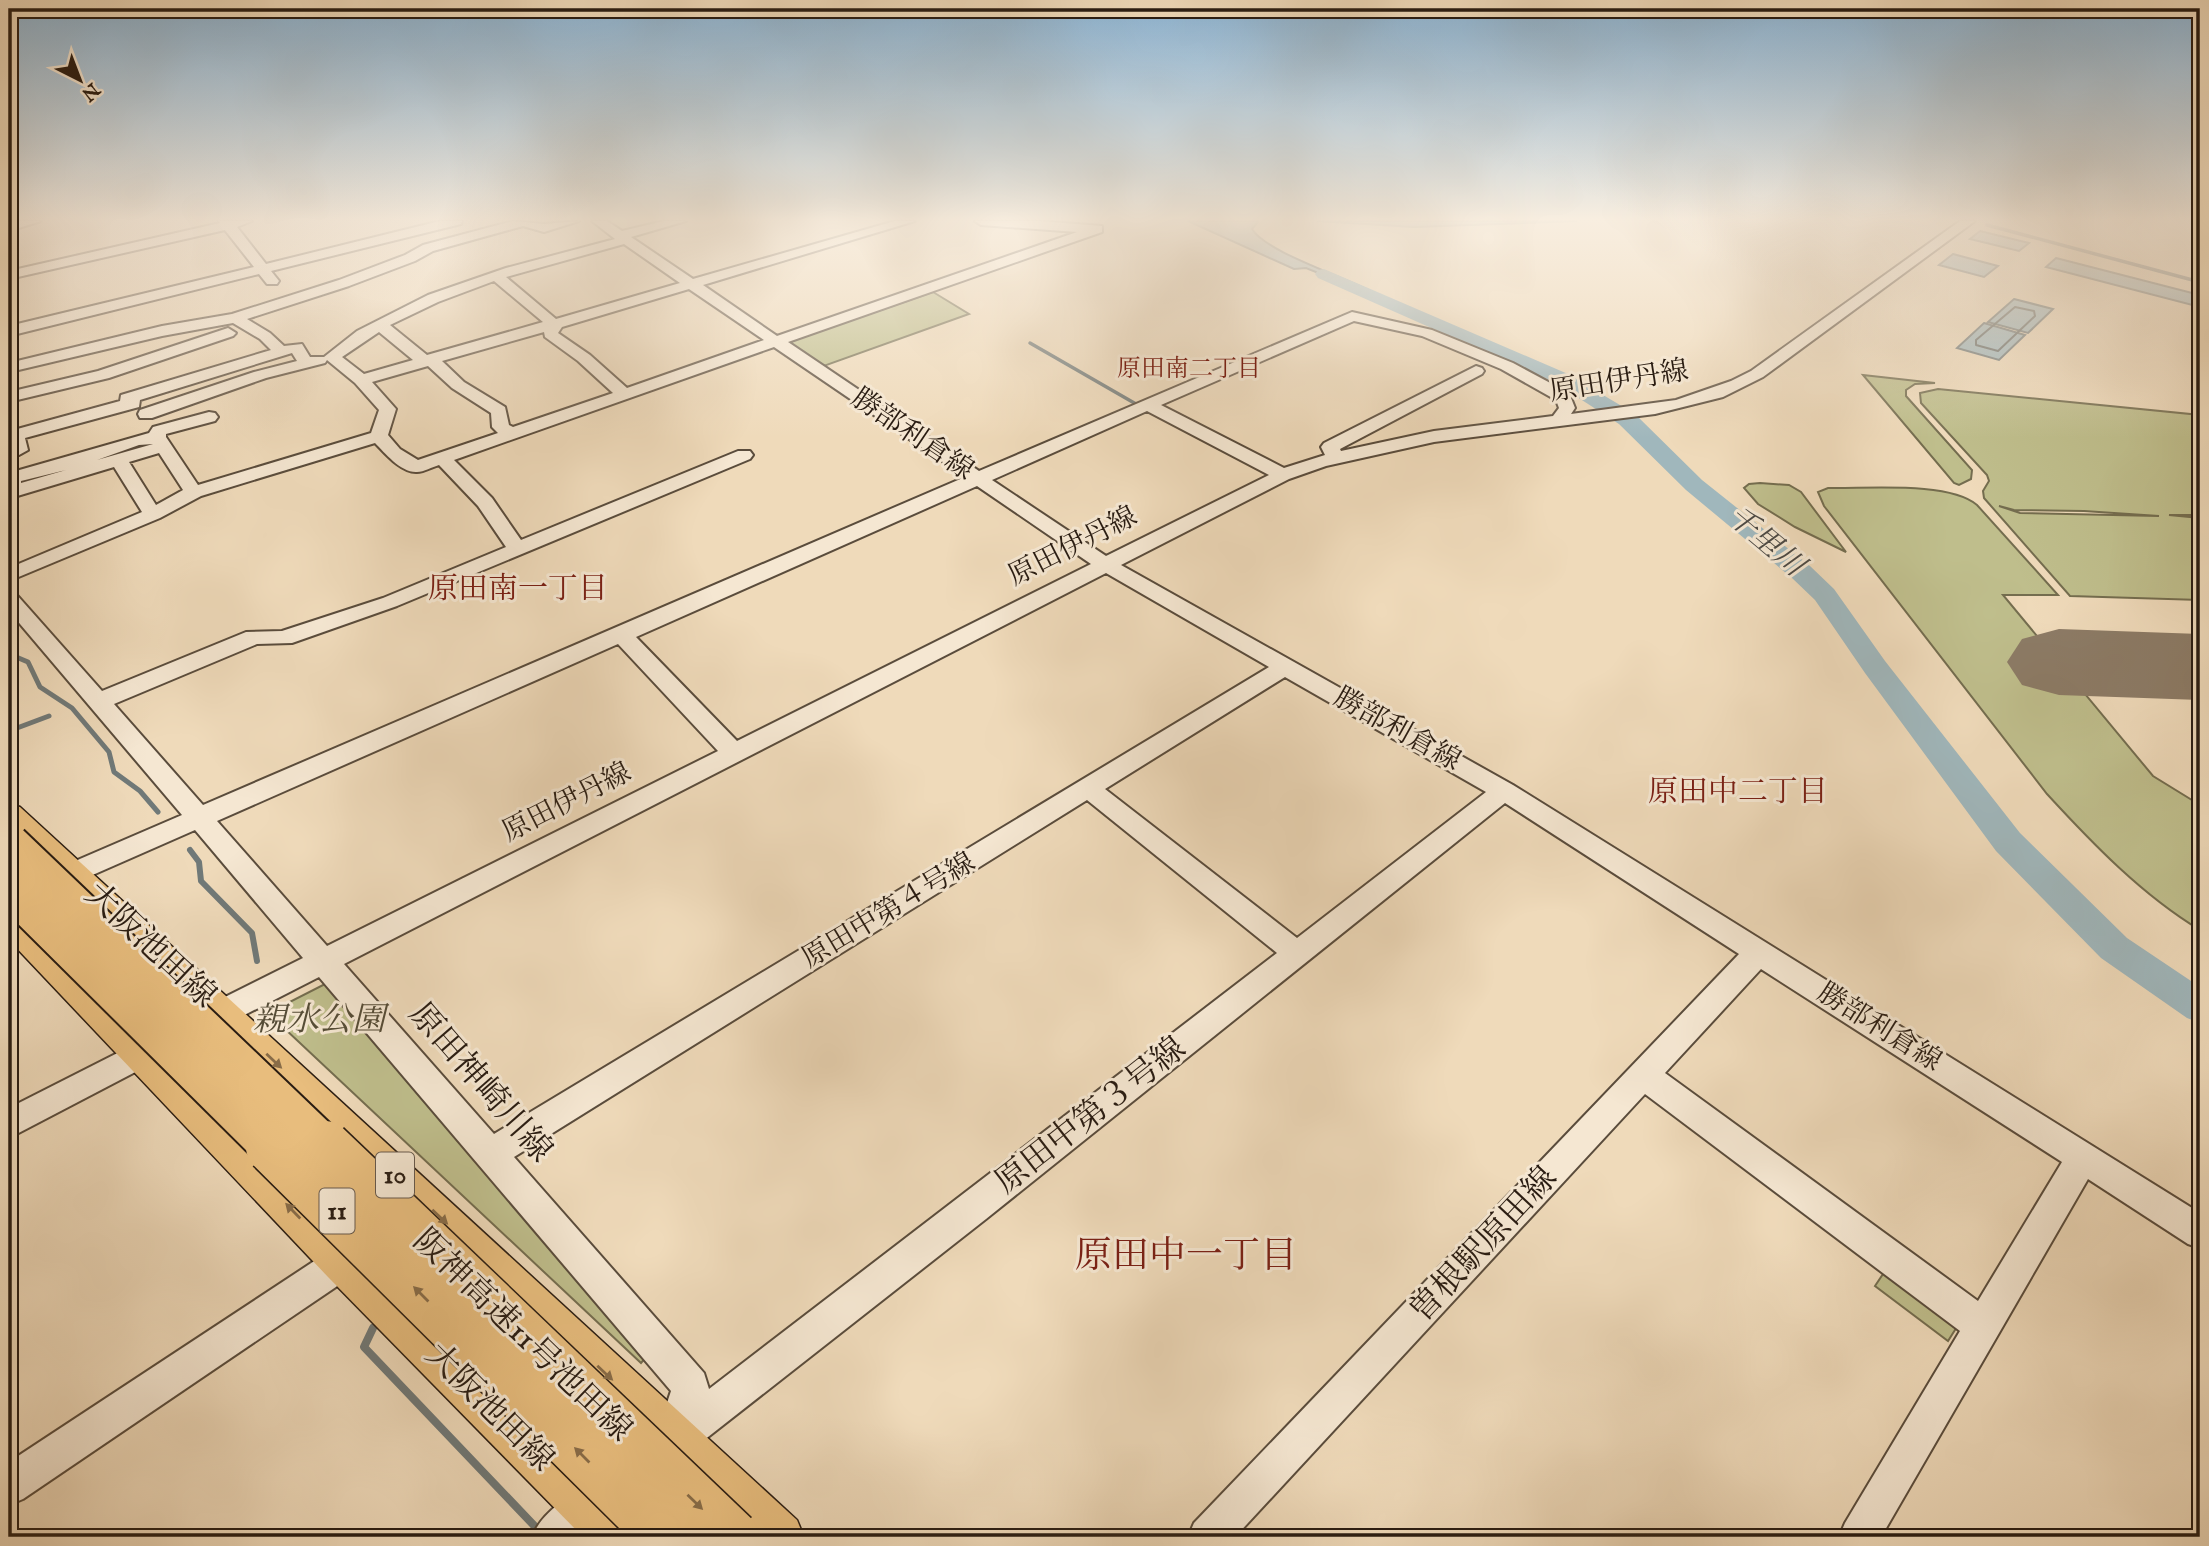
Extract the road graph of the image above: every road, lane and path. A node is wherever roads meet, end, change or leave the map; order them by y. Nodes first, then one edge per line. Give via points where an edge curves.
1 (164, 293) edge
2 (291, 293) edge
3 (308, 293) edge
4 (452, 293) edge
5 (517, 293) edge
6 (667, 293) edge
7 (702, 293) edge
8 (916, 293) edge
9 (1868, 293) edge
10 (297, 297) junction
11 (242, 322) junction
12 (380, 325) junction
13 (555, 325) junction
14 (9, 331) edge
15 (506, 338) junction
16 (775, 343) junction
17 (518, 350) dead end
18 (281, 351) junction
19 (331, 357) junction
20 (427, 360) junction
21 (306, 363) junction
22 (10, 367) edge
23 (1476, 372) dead end
24 (103, 375) junction
25 (361, 380) junction
26 (40, 390) junction
27 (625, 395) junction
28 (9, 397) edge
29 (1146, 404) junction
30 (135, 405) junction
31 (209, 417) dead end
32 (1557, 422) junction
33 (45, 427) junction
34 (511, 434) junction
35 (379, 436) junction
36 (159, 438) junction
37 (19, 450) dead end
38 (744, 455) dead end
39 (443, 458) junction
40 (1335, 458) junction
41 (119, 460) junction
42 (1283, 475) junction
43 (976, 478) junction
44 (194, 492) junction
45 (153, 514) junction
46 (516, 548) junction
47 (1106, 565) junction
48 (9, 575) edge
49 (9, 597) edge
50 (622, 635) junction
51 (1285, 667) junction
52 (99, 701) junction
53 (733, 752) junction
54 (1089, 789) junction
55 (1504, 790) junction
56 (9, 815) edge
57 (203, 818) junction
58 (9, 845) edge
59 (71, 873) junction
60 (9, 886) edge
61 (9, 901) edge
62 (9, 919) edge
63 (1759, 952) junction
64 (1298, 954) junction
65 (324, 959) junction
66 (222, 1013) junction
67 (140, 1055) junction
68 (1644, 1075) junction
69 (9, 1124) edge
70 (492, 1153) junction
71 (2082, 1157) junction
72 (2200, 1232) edge
73 (343, 1262) junction
74 (1983, 1326) junction
75 (674, 1438) junction
76 (9, 1485) edge
77 (571, 1522) edge
78 (617, 1537) edge
79 (665, 1537) edge
80 (733, 1537) edge
81 (780, 1537) edge
82 (1208, 1537) edge
83 (1858, 1537) edge

1 - 14 street
2 - 10 street
3 - 10 street
4 - 12 street
5 - 13 street
6 - 13 street
7 - 16 street, 勝部利倉線
8 - 16 street
9 - 32 street, 原田伊丹線 via 1741,384 1700,401
10 - 11 street
11 - 18 street
11 - 22 street via 150,334
11 - 24 street
12 - 19 street
12 - 20 street
13 - 15 street
13 - 27 street via 550,334
15 - 17 street
15 - 20 street
16 - 27 street
16 - 43 street, 勝部利倉線
18 - 21 street via 296,347
18 - 30 street
19 - 21 street
19 - 25 street
20 - 25 street
20 - 34 street via 499,411 501,427
21 - 30 street
23 - 40 street via 1330,447
24 - 26 street
24 - 30 street
25 - 35 street via 388,409
26 - 28 street
26 - 33 street
27 - 34 street
29 - 32 street via 1352,316 1427,333 1507,366 1563,397 1567,408
29 - 42 street
29 - 43 street
30 - 33 street
30 - 36 street
31 - 36 street
32 - 40 street, 原田伊丹線 via 1427,438
33 - 37 street via 16,435
34 - 39 street
35 - 39 street via 416,467
35 - 44 street
36 - 41 street
36 - 41 street via 136,440 11,478 14,491
36 - 44 street
38 - 46 street
39 - 46 street via 485,502
40 - 42 street, 原田伊丹線
41 - 45 street
42 - 47 street, 原田伊丹線
43 - 47 street, 勝部利倉線
43 - 50 street
44 - 45 street
45 - 48 street
46 - 52 street via 390,602 284,638 254,637
47 - 51 street, 勝部利倉線
47 - 53 street, 原田伊丹線
49 - 52 street, 原田神崎川線
50 - 53 street
50 - 57 street
51 - 54 street, 原田中第４号線
51 - 55 street, 勝部利倉線
52 - 57 street, 原田神崎川線
53 - 65 street, 原田伊丹線
54 - 64 street
54 - 70 street, 原田中第４号線
55 - 63 street, 勝部利倉線
55 - 64 street, 原田中第３号線
56 - 59 main road, 大阪池田線 / 10
57 - 59 street
57 - 65 street, 原田神崎川線
58 -> 80 highway, 阪神高速11号池田線 / 11, bridge
59 - 61 street
59 - 66 main road, 大阪池田線 / 10
79 -> 60 highway, 阪神高速11号池田線 / 11, bridge
62 - 67 main road, 大阪池田線
63 - 68 street, 曽根駅原田線
63 - 71 street, 勝部利倉線
64 - 75 street, 原田中第３号線
65 - 66 street, 原田伊丹線
65 - 70 street, 原田神崎川線
66 - 67 street, 原田伊丹線
66 -> 75 main road, 大阪池田線 / 10
67 - 69 street, 原田伊丹線
73 -> 67 main road, 大阪池田線
68 - 74 street
68 - 82 street, 曽根駅原田線
70 - 75 street, 原田神崎川線 via 691,1386
71 - 72 street, 勝部利倉線
71 - 74 street
73 - 76 street
73 - 77 main road, 大阪池田線
74 - 83 street
75 - 77 street, 原田中第３号線
75 - 81 main road, 大阪池田線 / 10
77 - 78 main road, 大阪池田線

